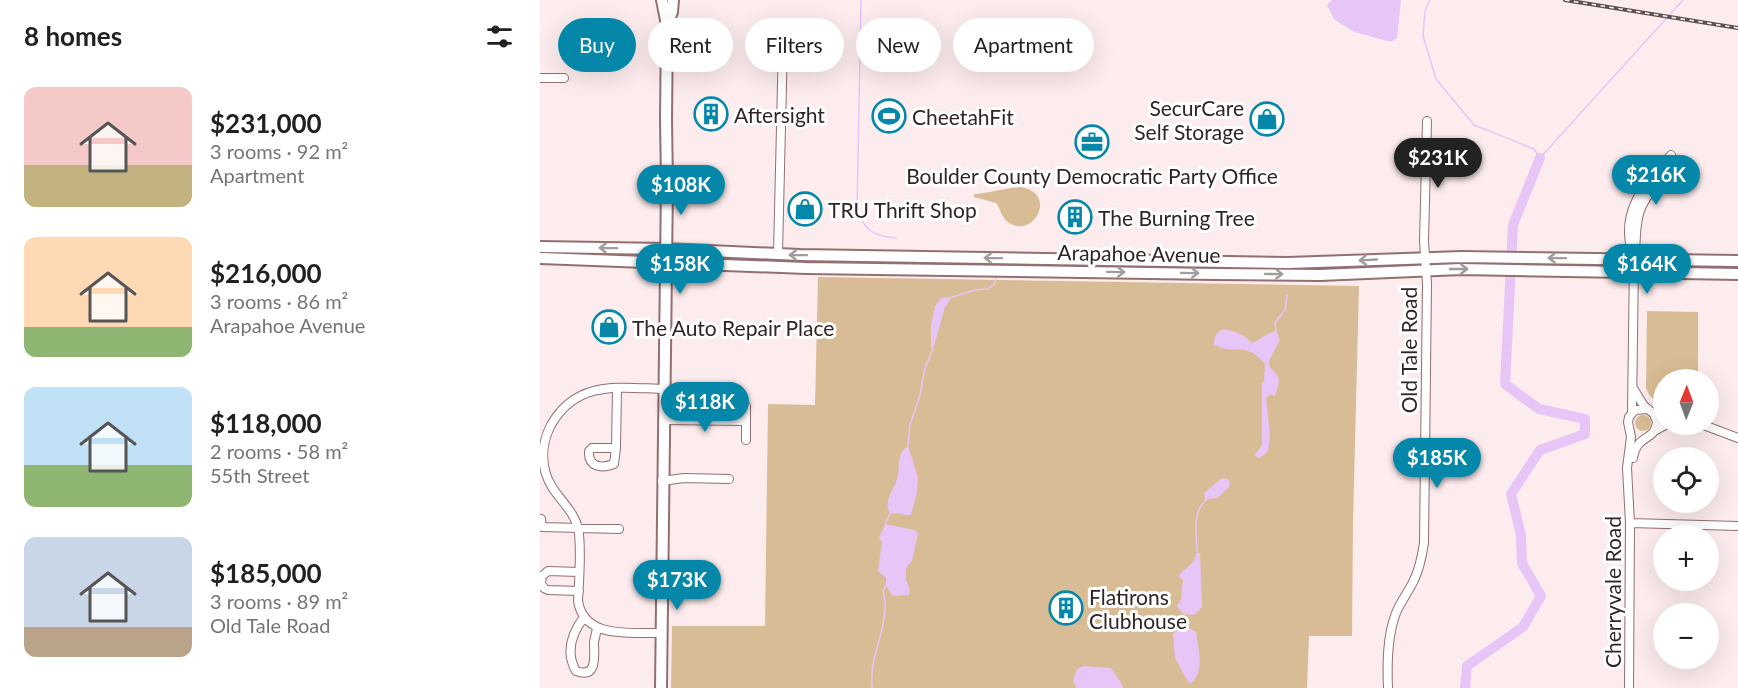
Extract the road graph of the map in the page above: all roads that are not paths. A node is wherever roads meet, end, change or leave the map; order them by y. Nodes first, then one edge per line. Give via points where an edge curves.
1 (662, 0) edge
2 (673, 0) edge
3 (666, 18) edge
4 (670, 18) edge
5 (667, 72) edge
6 (782, 72) edge
7 (540, 78) edge
8 (564, 78) dead end
9 (1427, 121) dead end
10 (540, 247) edge
11 (666, 249) junction
12 (778, 254) junction
13 (1425, 257) junction
14 (540, 258) edge
15 (1634, 259) junction
16 (1738, 261) edge
17 (666, 262) junction
18 (1426, 269) junction
19 (1634, 272) junction
20 (1738, 274) edge
21 (1631, 385) junction
22 (617, 388) junction
23 (665, 389) junction
24 (746, 406) dead end
25 (1651, 412) junction
26 (1632, 413) junction
27 (1653, 415) edge
28 (664, 420) junction
29 (746, 421) junction
30 (1630, 431) junction
31 (1719, 431) edge
32 (1653, 432) edge
33 (1647, 437) junction
34 (1738, 438) edge
35 (746, 440) dead end
36 (616, 448) dead end
37 (541, 460) edge
38 (662, 477) junction
39 (729, 479) dead end
40 (1630, 496) junction
41 (541, 519) edge
42 (1630, 523) junction
43 (1738, 526) edge
44 (578, 528) junction
45 (619, 529) dead end
46 (579, 572) junction
47 (579, 591) junction
48 (584, 617) junction
49 (597, 628) junction
50 (662, 633) junction
51 (661, 688) edge
52 (1388, 688) edge
53 (1629, 688) edge

1 - 3 main road
2 - 4 main road
5 - 11 main road
6 - 12 street
7 - 8 street
9 - 13 street, Old Tale Road
11 -> 10 main road, Arapahoe Avenue
11 - 12 main road, Arapahoe Avenue
11 - 17 main road
13 -> 12 main road, Arapahoe Avenue via 1288,263
15 -> 13 main road, Arapahoe Avenue
13 - 18 street, Old Tale Road
14 - 17 main road, Arapahoe Avenue
15 - 15 street via 1639,213 1671,155 1639,194 1632,209 1630,246
15 - 16 main road, Arapahoe Avenue
15 - 19 street
17 -> 18 main road, Arapahoe Avenue via 827,269 1289,275
17 - 23 main road
18 -> 19 main road, Arapahoe Avenue
18 - 52 street, Old Tale Road via 1424,543 1415,578 1392,628
19 - 20 main road, Arapahoe Avenue
19 - 21 street
21 - 25 street
21 - 26 street
22 - 23 street
22 - 36 street
22 - 37 street via 585,393 563,408 549,430
23 - 28 main road
24 - 29 street
25 - 26 street via 1639,409
25 - 27 street
26 - 30 street
28 - 29 street
28 - 38 main road
29 - 35 street
30 - 33 street via 1637,437
30 - 40 street, Cherryvale Road
31 - 34 street
32 - 33 street
33 - 40 street, Cherryvale Road via 1638,443 1633,454
37 - 44 street via 551,486
38 - 39 street
38 - 50 main road
40 - 42 street, Cherryvale Road
41 - 44 street via 542,527
42 - 43 street
42 - 53 street, Cherryvale Road
44 - 45 street
44 - 46 street
46 - 47 street
46 - 47 street via 548,572 540,583 548,590
47 - 48 street via 579,609
48 - 49 street
48 - 49 street via 573,633 571,646 576,671 586,672 593,667
49 - 50 street
50 - 51 main road

